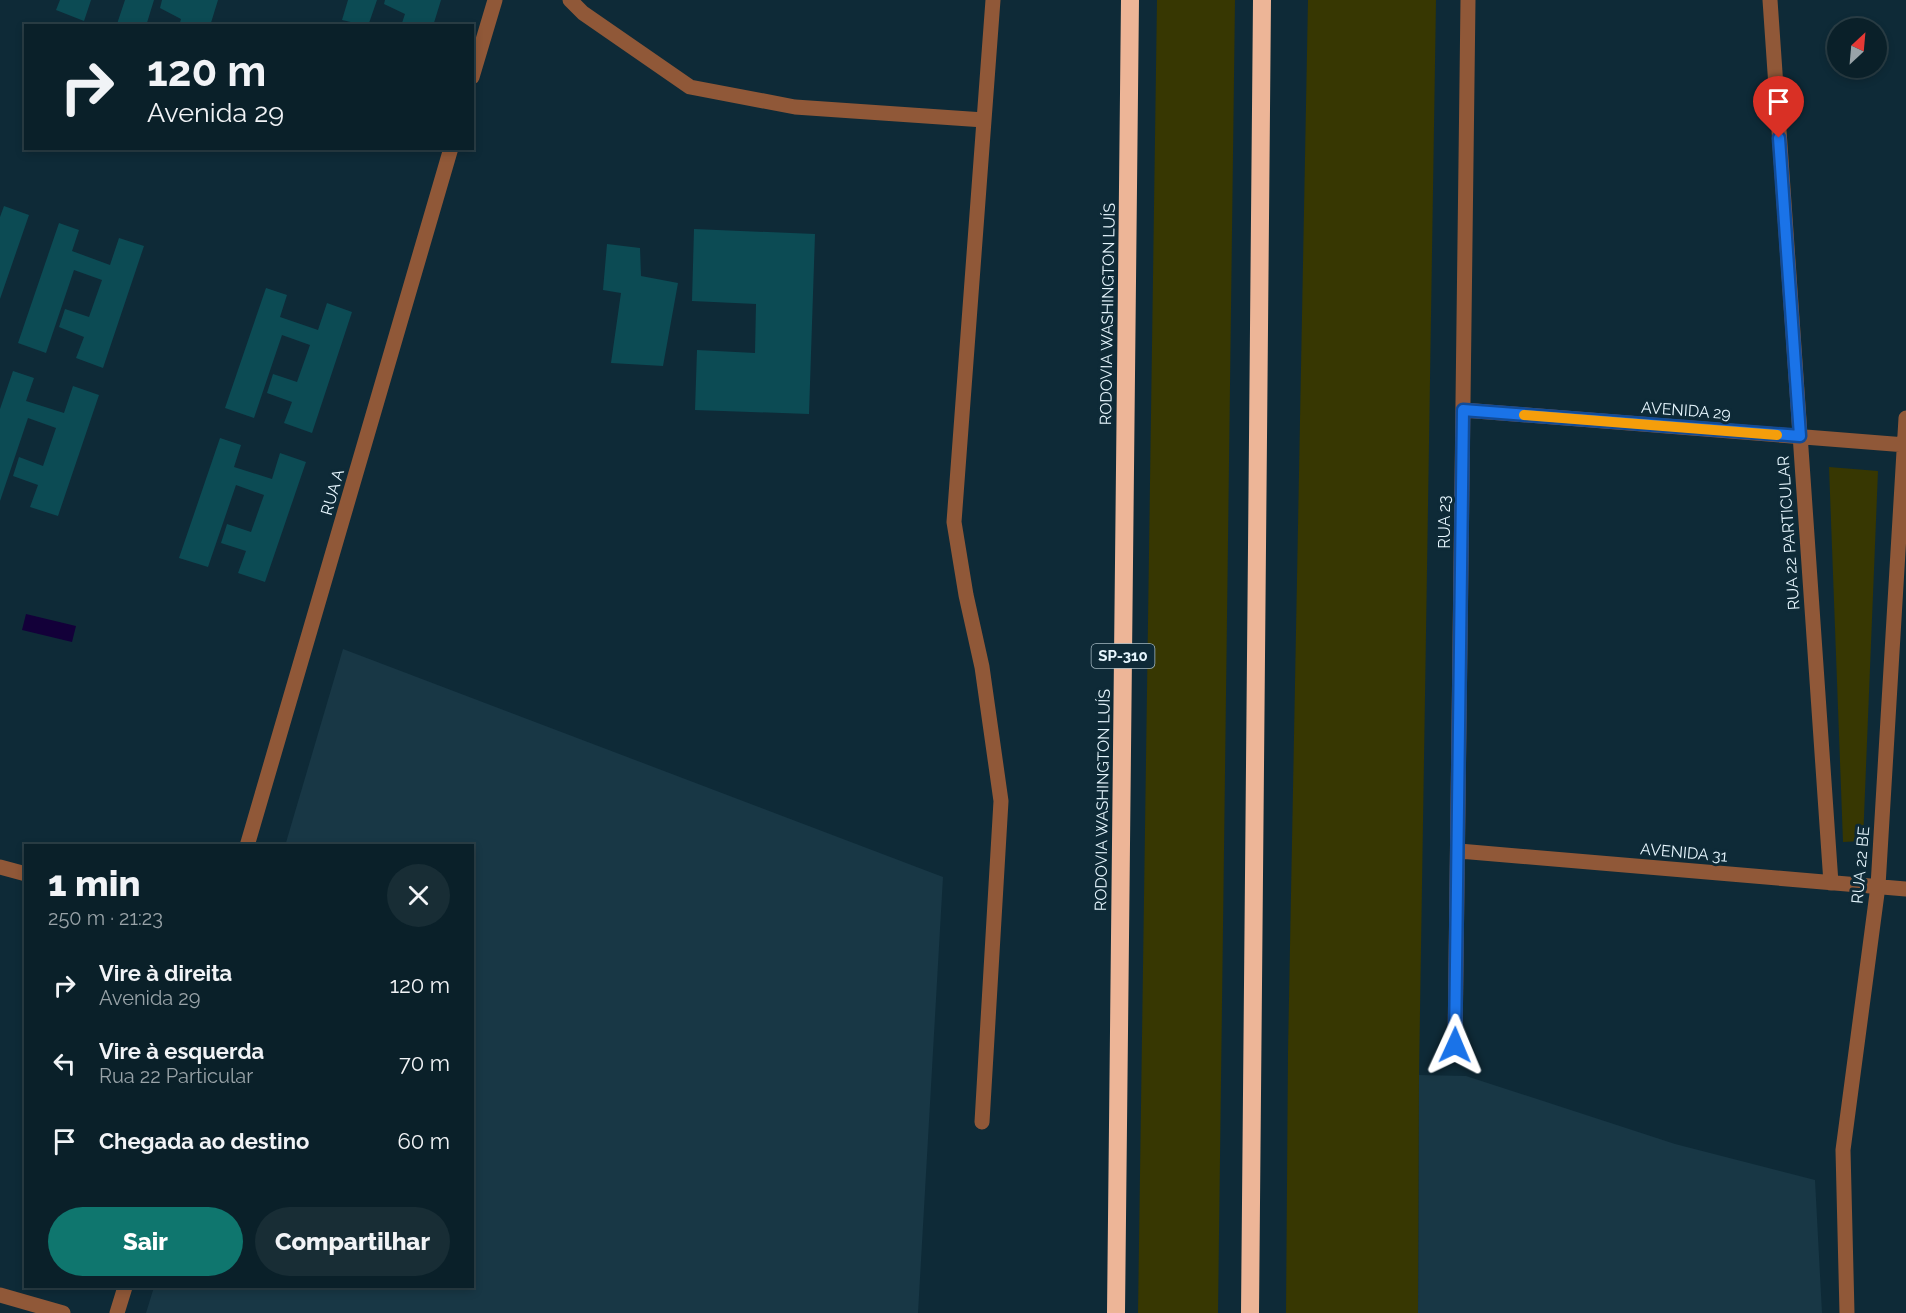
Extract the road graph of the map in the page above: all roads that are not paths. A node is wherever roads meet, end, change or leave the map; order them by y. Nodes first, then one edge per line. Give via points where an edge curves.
1 (495, 0) edge
2 (570, 0) edge
3 (993, 0) edge
4 (1130, 0) edge
5 (1262, 0) edge
6 (1468, 0) edge
7 (1770, 0) edge
8 (474, 70) edge
9 (984, 120) junction
10 (451, 150) edge
11 (1463, 410) junction
12 (1906, 418) edge
13 (1800, 436) junction
14 (1905, 445) edge
15 (249, 844) edge
16 (1459, 851) junction
17 (0, 867) edge
18 (24, 873) edge
19 (1831, 884) junction
20 (1878, 886) junction
21 (1906, 889) edge
22 (1455, 1045) dead end
23 (982, 1122) dead end
24 (124, 1288) edge
25 (0, 1295) edge
26 (63, 1313) edge
27 (117, 1313) edge
28 (1116, 1313) edge
29 (1250, 1313) edge
30 (1847, 1313) edge

1 - 8 street
2 - 9 street via 690,87 795,107
3 - 9 street
4 - 28 highway, RODOVIA WASHINGTON LUÍS / SP-310
5 - 29 highway
6 - 11 street, RUA 23
7 - 13 street, RUA 22 PARTICULAR
9 - 23 street via 954,522 982,667 1001,801
10 - 15 street, RUA A
11 - 13 street, AVENIDA 29
11 - 16 street, RUA 23
12 - 14 street, RUA 22 BE
13 - 14 street, AVENIDA 29
13 - 19 street, RUA 22 PARTICULAR
14 - 20 street, RUA 22 BE
16 - 19 street, AVENIDA 31
16 - 22 street, RUA 23
17 - 18 street
19 - 20 street, AVENIDA 31
20 - 21 street, AVENIDA 31
20 - 30 street, RUA 22 BE via 1843,1150
24 - 27 street
25 - 26 street

